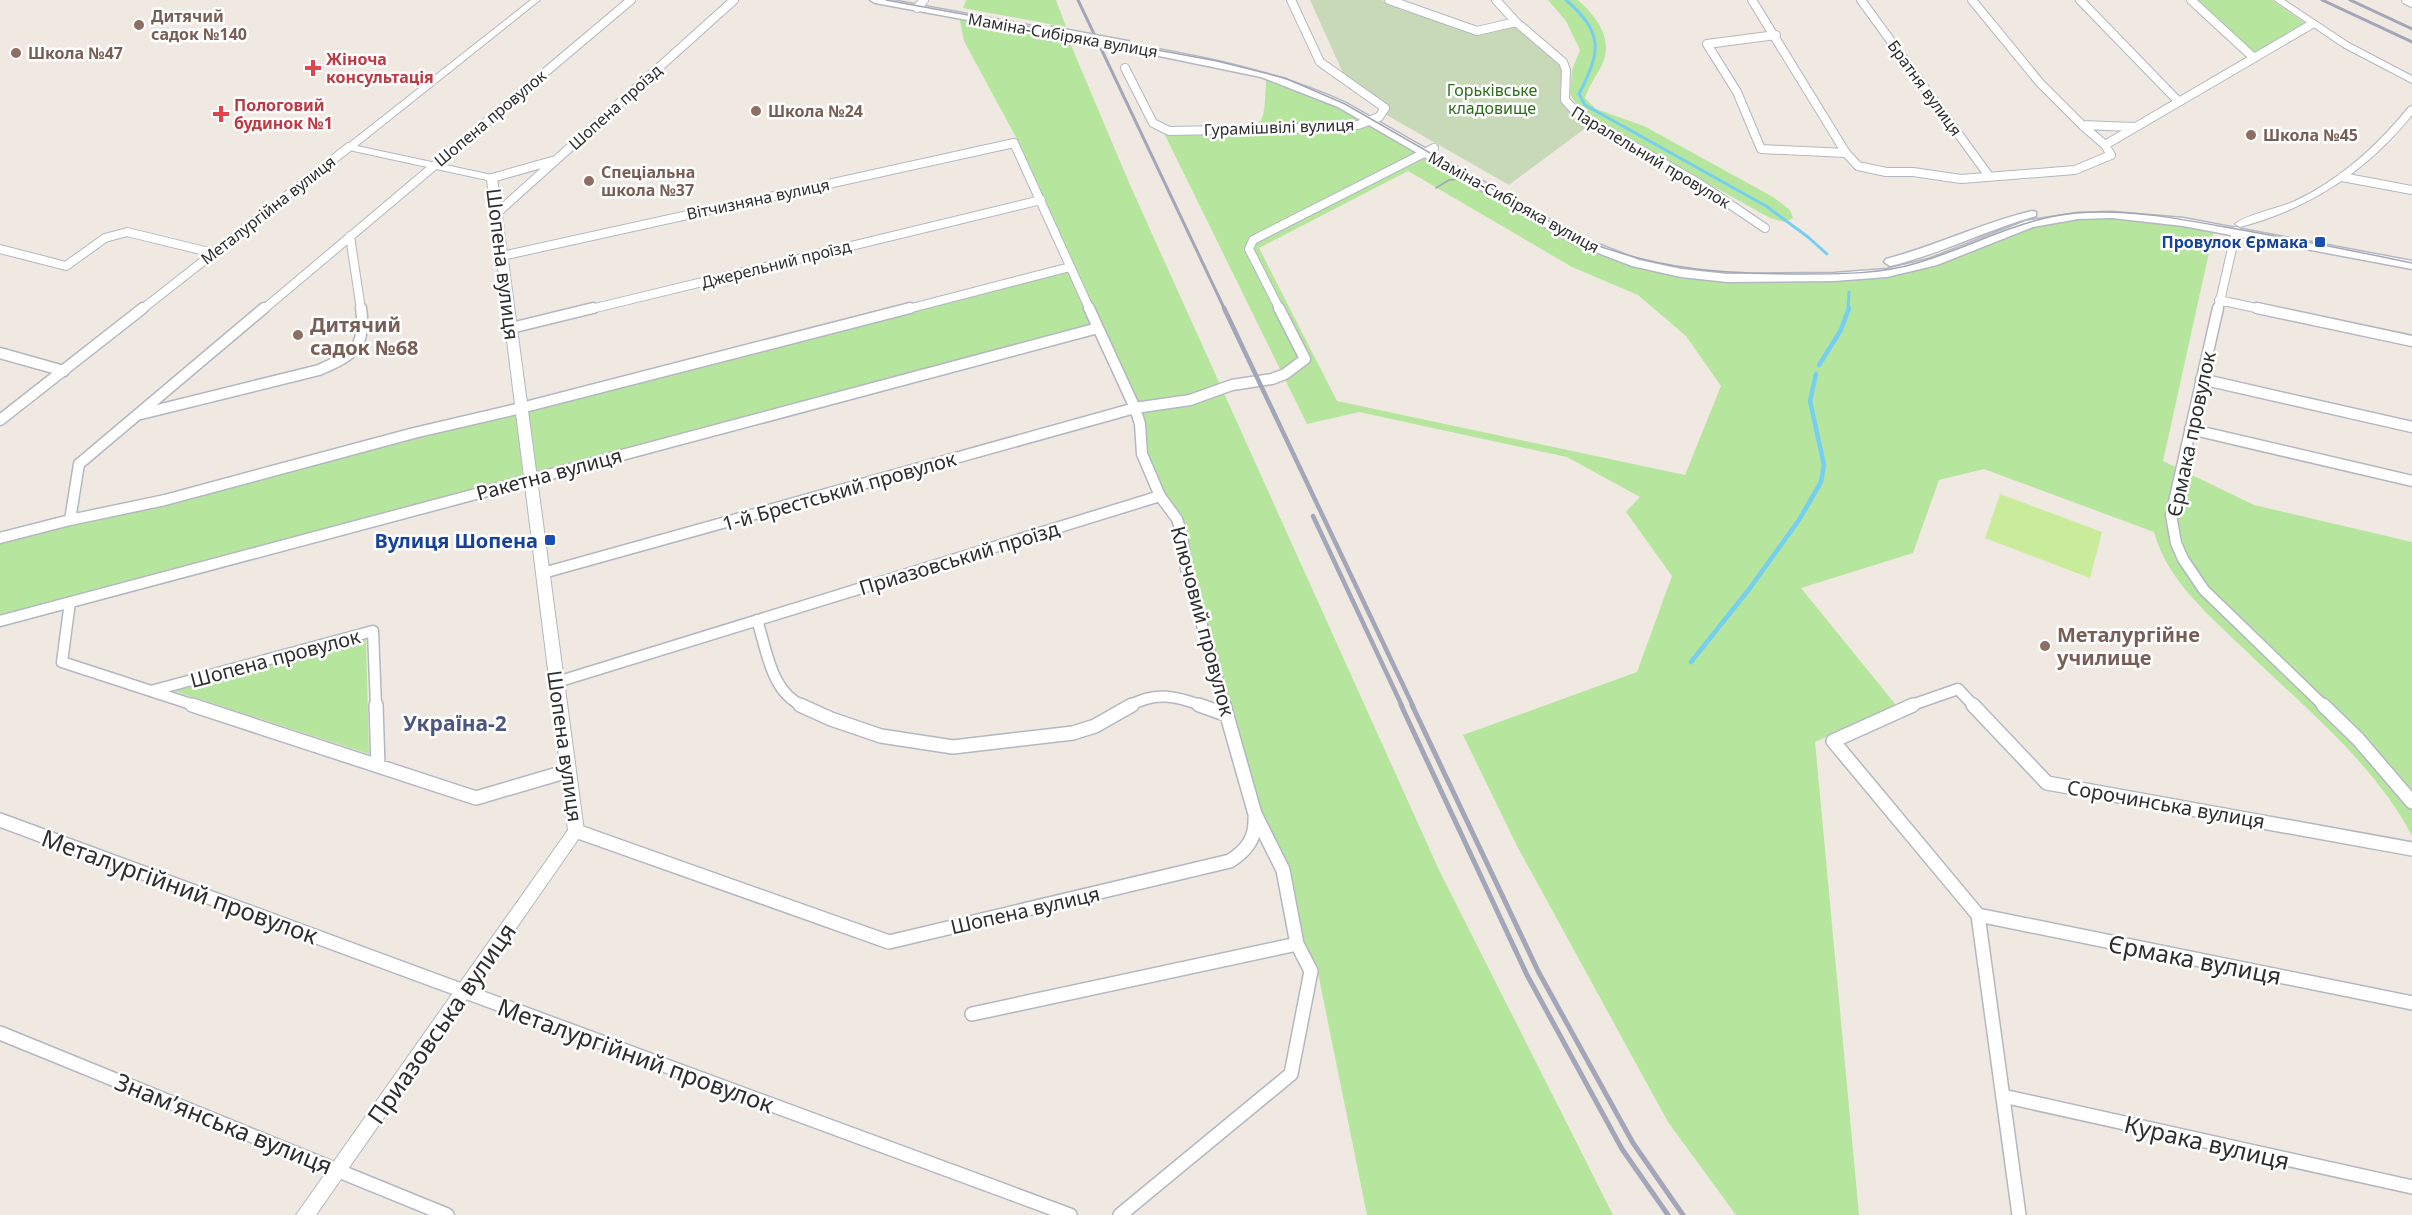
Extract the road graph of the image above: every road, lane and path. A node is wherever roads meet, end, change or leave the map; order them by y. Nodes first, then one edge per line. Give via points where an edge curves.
1 (536, 0) edge
2 (631, 0) edge
3 (734, 0) edge
4 (875, 0) edge
5 (1291, 0) edge
6 (1389, 0) edge
7 (1496, 0) edge
8 (1752, 0) edge
9 (1861, 0) edge
10 (1972, 0) edge
11 (2080, 0) edge
12 (2191, 0) edge
13 (2278, 0) edge
14 (2406, 0) edge
15 (919, 2) edge
16 (2412, 3) edge
17 (1516, 22) junction
18 (2312, 24) junction
19 (1776, 35) junction
20 (2254, 58) junction
21 (1125, 68) dead end
22 (2412, 80) edge
23 (2179, 102) junction
24 (2412, 109) edge
25 (1374, 119) junction
26 (2082, 125) junction
27 (2135, 127) junction
28 (1014, 143) joint
29 (2105, 145) junction
30 (349, 147) junction
31 (1429, 150) junction
32 (1846, 153) junction
33 (556, 160) junction
34 (434, 166) junction
35 (1989, 176) junction
36 (2342, 177) junction
37 (492, 178) junction
38 (2412, 190) edge
39 (1041, 201) junction
40 (496, 214) junction
41 (2238, 227) junction
42 (1765, 228) dead end
43 (350, 236) junction
44 (0, 249) edge
45 (213, 253) junction
46 (502, 256) junction
47 (2412, 258) edge
48 (2412, 265) edge
49 (1070, 267) junction
50 (2219, 300) junction
51 (511, 328) junction
52 (1098, 328) junction
53 (2412, 341) edge
54 (0, 352) edge
55 (64, 370) junction
56 (2202, 379) junction
57 (521, 408) junction
58 (1135, 408) junction
59 (138, 415) junction
60 (0, 420) edge
61 (2412, 427) edge
62 (2190, 429) junction
63 (531, 479) junction
64 (2412, 481) edge
65 (1160, 496) junction
66 (70, 520) junction
67 (0, 538) edge
68 (543, 573) junction
69 (70, 602) junction
70 (757, 620) junction
71 (0, 621) edge
72 (557, 682) junction
73 (151, 691) junction
74 (1227, 715) junction
75 (378, 766) junction
76 (568, 771) junction
77 (2412, 802) edge
78 (1255, 814) junction
79 (0, 820) edge
80 (576, 831) junction
81 (2412, 849) edge
82 (1978, 915) junction
83 (1297, 944) junction
84 (463, 991) junction
85 (2412, 1002) edge
86 (972, 1014) dead end
87 (0, 1033) edge
88 (2003, 1096) junction
89 (338, 1169) junction
90 (2412, 1187) edge
91 (305, 1215) edge
92 (447, 1215) edge
93 (1070, 1215) edge
94 (1120, 1215) edge
95 (2019, 1215) edge

1 - 30 street, Металургійна вулиця
2 - 34 street, Шопена провулок
3 - 33 street, Шопена проїзд
4 - 15 main road, Маміна-Сибіряка вулиця
5 - 25 street, Гурамішвілі вулиця via 1320,62 1385,108
6 - 17 street via 1472,30
7 - 17 street
8 - 19 street
9 - 35 street, Братня вулиця
10 - 26 street via 2040,83
11 - 23 street
12 - 20 street
13 - 18 street
14 - 16 street
15 - 25 main road, Маміна-Сибіряка вулиця, bridge via 1239,67 1283,79
17 - 42 street, Паралельний провулок via 1563,62 1563,97 1572,110 1700,184
18 - 20 street
18 - 22 street
19 - 32 street
19 - 32 street via 1707,45 1737,92 1761,149
20 - 23 street
21 - 25 street, Гурамішвілі вулиця via 1153,123 1169,131 1326,128
23 - 27 street
24 - 36 street
25 - 31 main road, Маміна-Сибіряка вулиця
26 - 27 street
26 - 29 street
27 - 29 street
28 - 39 street, Ключовий провулок
28 - 46 street, Вітчизняна вулиця
29 - 35 street via 2109,157 2075,170
30 - 34 street, Шопена вулиця
30 - 45 street, Металургійна вулиця
31 - 41 main road, Маміна-Сибіряка вулиця via 1594,249 1659,269 1704,276 1834,277 1887,273 1933,262 2030,224 2078,216 2147,217
31 - 58 street, 1-й Брестський провулок via 1253,240 1249,249 1305,359 1272,379 1232,385 1190,400
32 - 35 street via 1858,166 1886,172 1961,179
33 - 37 street
33 - 40 street, Шопена проїзд
34 - 37 street, Шопена вулиця
34 - 43 street, Шопена провулок
36 - 38 street
36 - 41 street via 2314,195
37 - 40 street, Шопена вулиця
39 - 49 street, Ключовий провулок
39 - 51 street, Джерельний проїзд
40 - 46 street, Шопена вулиця
41 - 47 main road
41 - 48 main road
41 - 50 street, Єрмака провулок
43 - 59 street, Шопена провулок
43 - 59 street, Шопена провулок via 364,328 363,339 354,351 319,370
44 - 45 street via 66,266 105,238 127,232
45 - 55 street, Металургійна вулиця
46 - 51 street, Шопена вулиця
49 - 52 street, Ключовий провулок
49 - 57 street
50 - 53 street
50 - 56 street, Єрмака провулок
51 - 57 street, Шопена вулиця
52 - 58 street, Ключовий провулок
52 - 63 street, Ракетна вулиця
54 - 55 street
55 - 60 street, Металургійна вулиця
56 - 61 street
56 - 62 street, Єрмака провулок
57 - 63 street, Шопена вулиця
57 - 66 street via 165,500
58 - 65 street, Ключовий провулок via 1142,454
58 - 68 street, 1-й Брестський провулок
59 - 66 street, Шопена провулок via 79,464
62 - 64 street
62 - 77 street, Єрмака провулок via 2171,515 2183,559 2204,590 2358,739
63 - 68 street, Шопена вулиця
63 - 69 street, Ракетна вулиця
65 - 70 street, Приазовський проїзд
65 - 74 street, Ключовий провулок via 1177,519 1182,535 1186,569
66 - 67 street
68 - 72 street, Шопена вулиця
69 - 71 street, Ракетна вулиця
69 - 73 street, Шопена провулок via 62,662
70 - 72 street, Приазовський проїзд
70 - 74 street via 777,684 796,703 881,736 952,747 1073,733 1155,697 1175,696
72 - 76 street, Шопена вулиця
73 - 75 street, Шопена провулок
73 - 75 street, Шопена провулок via 373,631
74 - 78 street, Ключовий провулок
75 - 76 street, Шопена провулок via 476,798
76 - 80 street, Шопена вулиця
78 - 80 street, Шопена вулиця via 1252,842 1243,854 1230,861 889,942
78 - 83 street, Ключовий провулок via 1283,870
79 - 84 street, Металургійний провулок
80 - 84 street, Приазовська вулиця
81 - 82 street, Сорочинська вулиця via 2047,783 1958,690 1910,706 1833,741
82 - 85 street, Єрмака вулиця
82 - 88 street
83 - 86 street
83 - 94 street, Ключовий провулок via 1311,971 1291,1074
84 - 89 street, Приазовська вулиця
84 - 93 street, Металургійний провулок
87 - 89 street, Знам’янська вулиця
88 - 90 street, Курака вулиця
88 - 95 street
89 - 91 street, Приазовська вулиця
89 - 92 street, Знам’янська вулиця

